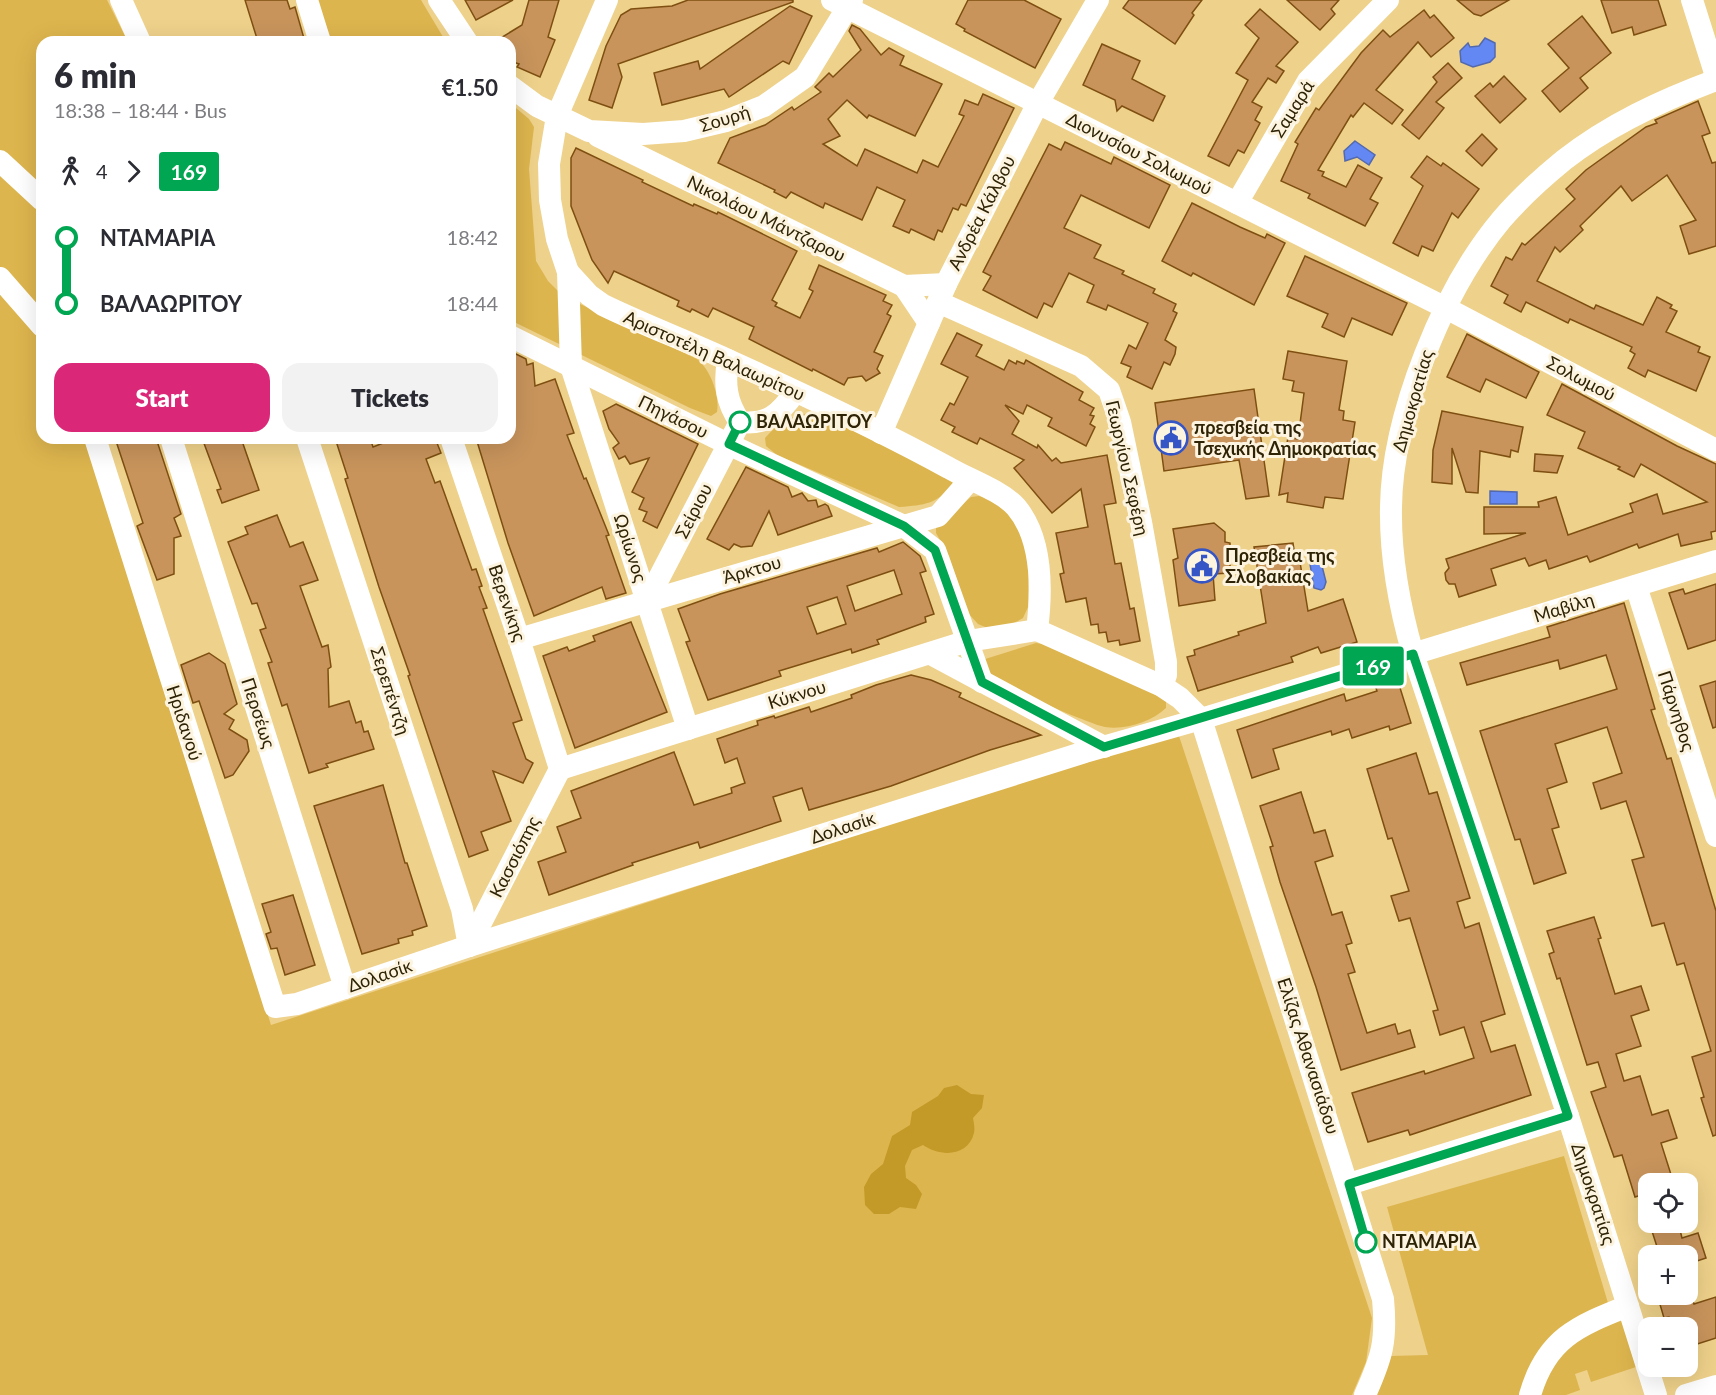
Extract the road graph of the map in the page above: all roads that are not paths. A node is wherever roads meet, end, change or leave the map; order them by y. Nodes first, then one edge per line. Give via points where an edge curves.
1 (122, 0) edge
2 (307, 0) edge
3 (439, 0) edge
4 (607, 0) edge
5 (1098, 0) edge
6 (1388, 0) edge
7 (1692, 0) edge
8 (844, 3) edge
9 (137, 36) edge
10 (318, 36) edge
11 (463, 36) edge
12 (1716, 78) edge
13 (516, 90) edge
14 (1038, 103) junction
15 (557, 116) junction
16 (589, 131) junction
17 (0, 161) edge
18 (36, 194) edge
19 (1237, 203) junction
20 (568, 272) junction
21 (0, 278) edge
22 (904, 286) junction
23 (942, 293) junction
24 (1446, 308) junction
25 (36, 320) edge
26 (928, 323) junction
27 (516, 339) edge
28 (728, 360) junction
29 (571, 366) junction
30 (795, 392) junction
31 (740, 422) junction
32 (880, 433) junction
33 (97, 444) edge
34 (173, 444) edge
35 (309, 444) edge
36 (453, 444) edge
37 (729, 444) junction
38 (1716, 450) edge
39 (970, 480) junction
40 (904, 526) junction
41 (1716, 561) edge
42 (1635, 586) junction
43 (648, 601) junction
44 (1036, 630) junction
45 (519, 639) junction
46 (968, 641) junction
47 (931, 654) junction
48 (1413, 654) junction
49 (982, 682) junction
50 (1162, 686) junction
51 (1201, 719) junction
52 (688, 729) junction
53 (1104, 747) junction
54 (560, 769) junction
55 (1716, 836) edge
56 (469, 946) junction
57 (345, 988) junction
58 (275, 1007) joint
59 (1568, 1116) junction
60 (1349, 1184) junction
61 (1628, 1306) junction
62 (1716, 1386) edge
63 (1365, 1395) edge
64 (1530, 1395) edge
65 (1656, 1395) edge
66 (1686, 1395) edge

1 - 9 street
2 - 10 street
3 - 11 street
4 - 15 street
5 - 14 street, Ανδρέα Κάλβου
6 - 19 street, Σαμαρά via 1308,81
7 - 12 street
8 - 14 street, Διονυσίου Σολωμού
8 - 16 street, Σουρή via 805,77 764,106 726,122 684,131
12 - 24 street, Δημοκρατίας via 1622,122 1564,161 1502,219 1479,249
13 - 15 street, Σουρή
14 - 19 street, Διονυσίου Σολωμού
14 - 23 street, Ανδρέα Κάλβου
15 - 16 street, Σουρή
15 - 20 street via 549,164 550,200
16 - 22 street, Νικολάου Μάντζαρου
17 - 18 street
19 - 24 street, Διονυσίου Σολωμού
20 - 28 street, Αριστοτέλη Βαλαωρίτου via 603,305
20 - 29 street, Ωρίωνος
21 - 25 street
22 - 23 street
22 - 26 street
23 - 26 street, Ανδρέα Κάλβου
23 - 50 street, Γεωργίου Σεφέρη via 1081,366 1109,390 1120,422 1166,662
24 - 38 street, Σολωμού
24 - 48 street, Δημοκρατίας via 1401,428 1391,505 1395,578
26 - 32 street, Ανδρέα Κάλβου
27 - 29 street, Πηγάσου
28 - 30 street, Αριστοτέλη Βαλαωρίτου
28 - 31 street via 726,390 731,409
29 - 37 street, Πηγάσου
29 - 43 street, Ωρίωνος
30 - 31 street via 784,409 771,418 756,424
30 - 32 street, Αριστοτέλη Βαλαωρίτου
31 - 37 street, Σείριου
32 - 39 street, Αριστοτέλη Βαλαωρίτου
33 - 58 street, Ηριδανού
34 - 57 street, Περσέως
35 - 56 street, Σερεπέντζη via 462,909
36 - 45 street, Βερενίκης
37 - 40 street, Πηγάσου
37 - 43 street, Σείριου
39 - 40 street, Άρκτου via 938,516
39 - 44 street, Αριστοτέλη Βαλαωρίτου via 1016,507 1030,531 1040,603
40 - 43 street, Άρκτου
40 - 46 street, Πηγάσου via 935,550
41 - 42 street, Μαβίλη
42 - 48 street, Μαβίλη
42 - 55 street, Πάρνηθος
43 - 45 street, Άρκτου
43 - 52 street, Ωρίωνος
44 - 46 street, Κύκνου
44 - 50 street
45 - 54 street, Βερενίκης
46 - 47 street, Κύκνου
46 - 49 street, Πηγάσου
47 - 49 street
47 - 52 street, Κύκνου
48 - 51 street, Δολασίκ
48 - 59 street, Δημοκρατίας
49 - 53 street
50 - 51 street
51 - 53 street, Δολασίκ
51 - 60 street, Ελίζας Αθανασιάδου
52 - 54 street, Κύκνου
53 - 56 street, Δολασίκ
54 - 56 street, Κασσιόπης
56 - 57 street, Δολασίκ
57 - 58 street, Δολασίκ
59 - 60 street
59 - 61 street, Δημοκρατίας
60 - 63 street, Ελίζας Αθανασιάδου via 1383,1299 1386,1324 1382,1357
61 - 64 street via 1591,1320 1557,1343 1537,1370
61 - 65 street, Δημοκρατίας
62 - 66 street

